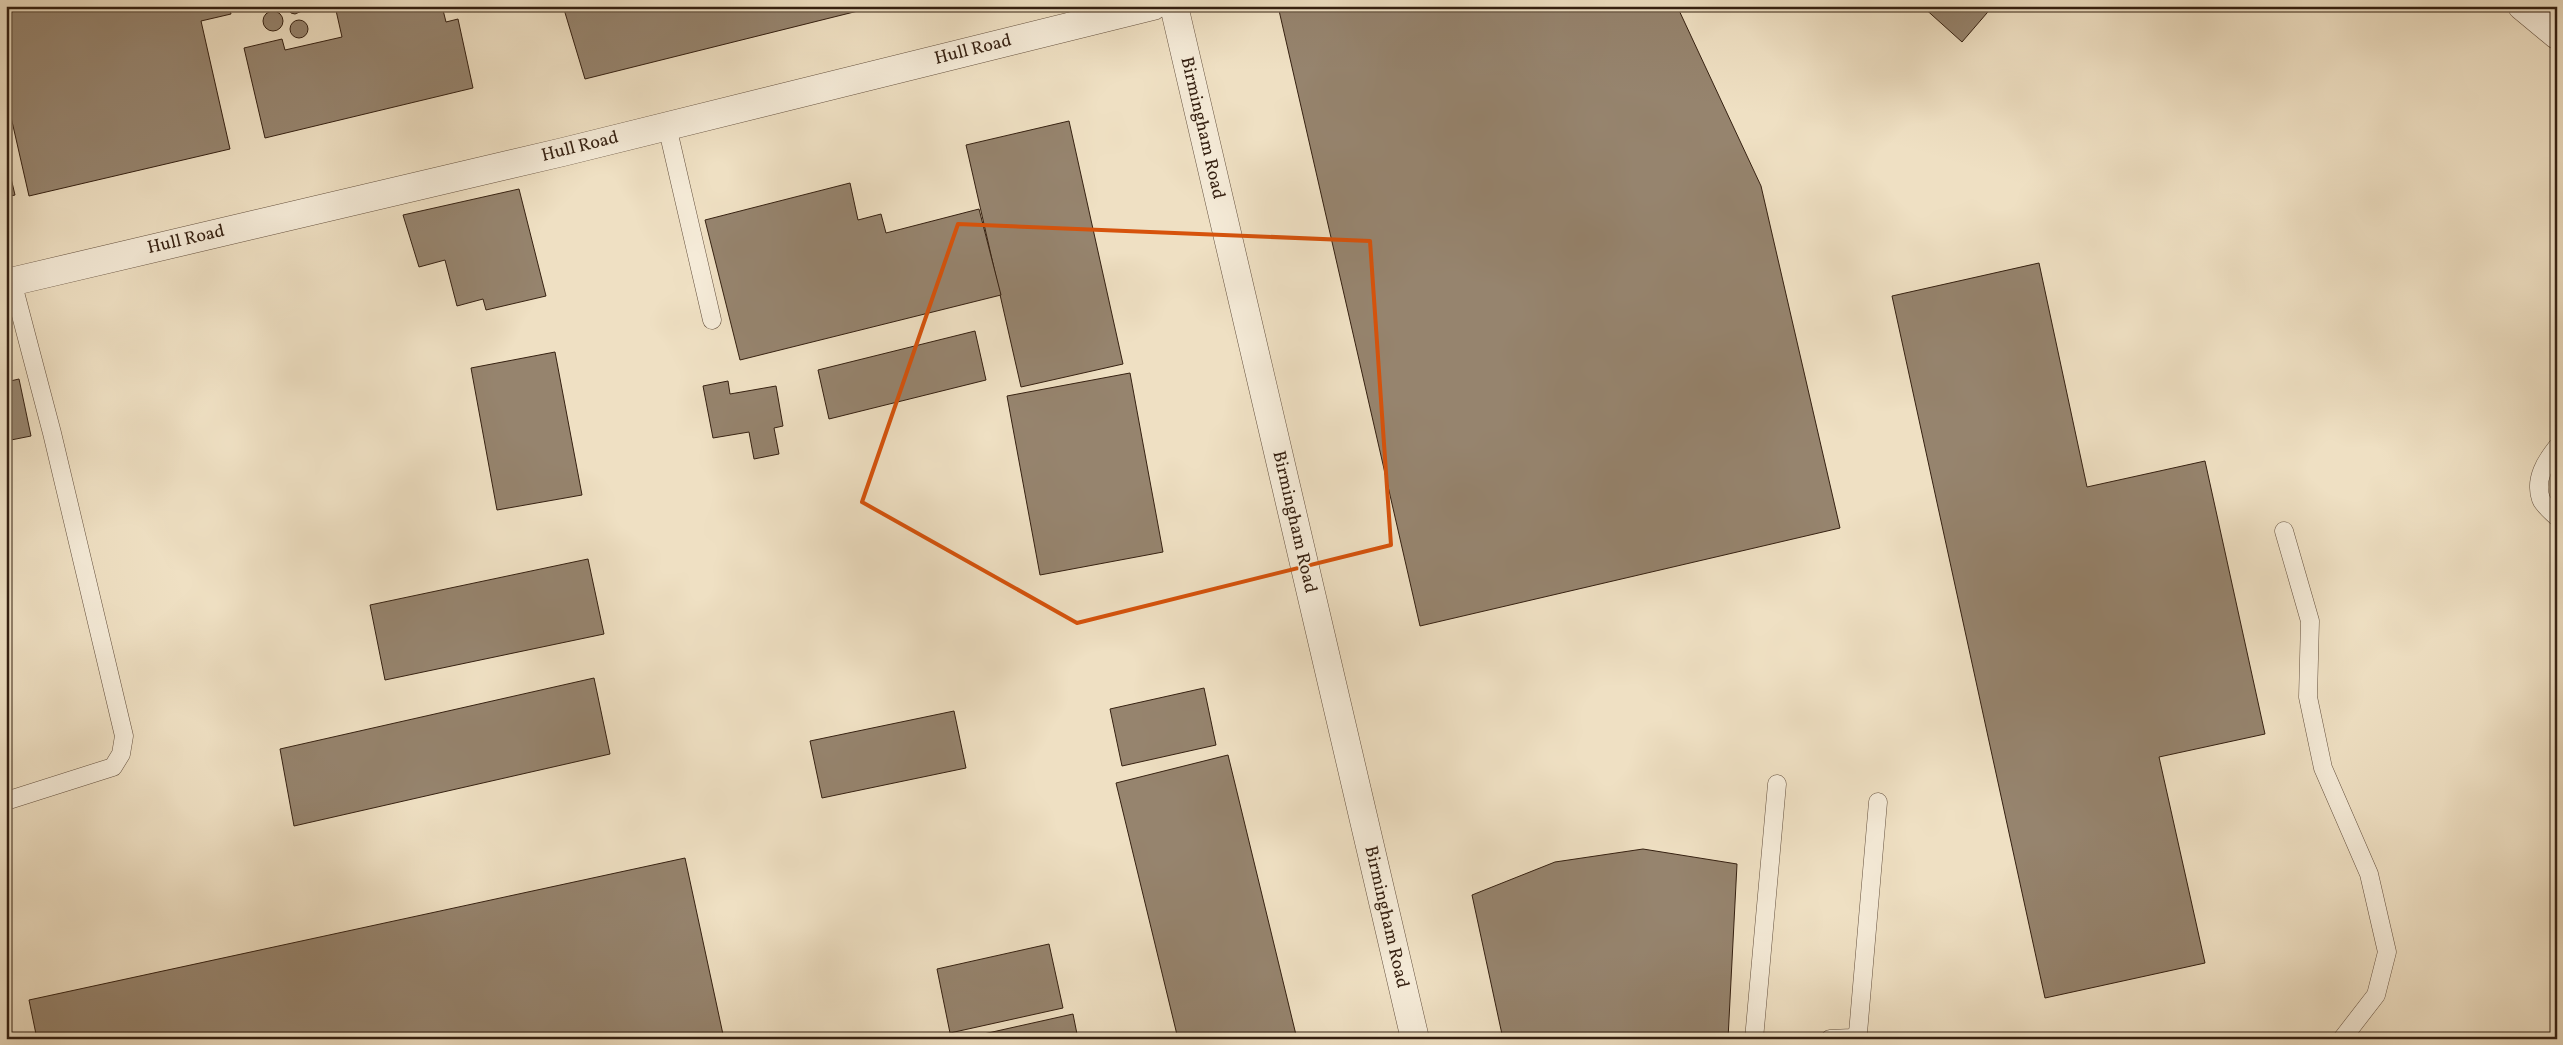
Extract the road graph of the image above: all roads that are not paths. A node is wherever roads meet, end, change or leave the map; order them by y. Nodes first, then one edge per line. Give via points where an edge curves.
1 (1153, 6) edge
2 (1174, 6) edge
3 (2522, 6) edge
4 (2557, 35) edge
5 (667, 126) junction
6 (9, 282) edge
7 (712, 320) dead end
8 (2557, 447) edge
9 (2557, 517) edge
10 (2284, 531) dead end
11 (1777, 784) dead end
12 (6, 801) edge
13 (1878, 802) dead end
14 (1415, 1039) edge
15 (1754, 1039) edge
16 (1830, 1039) edge
17 (2342, 1039) edge

1 - 5 street, Hull Road
2 - 14 street, Birmingham Road
3 - 4 street
5 - 6 street, Hull Road
5 - 7 lane
6 - 12 lane via 52,433 124,736 121,754 113,767
8 - 9 lane via 2544,464 2539,483 2541,500
10 - 17 lane via 2310,621 2308,696 2323,768 2369,874 2387,952 2376,995
11 - 15 lane
13 - 16 lane via 1858,1033 1852,1038

